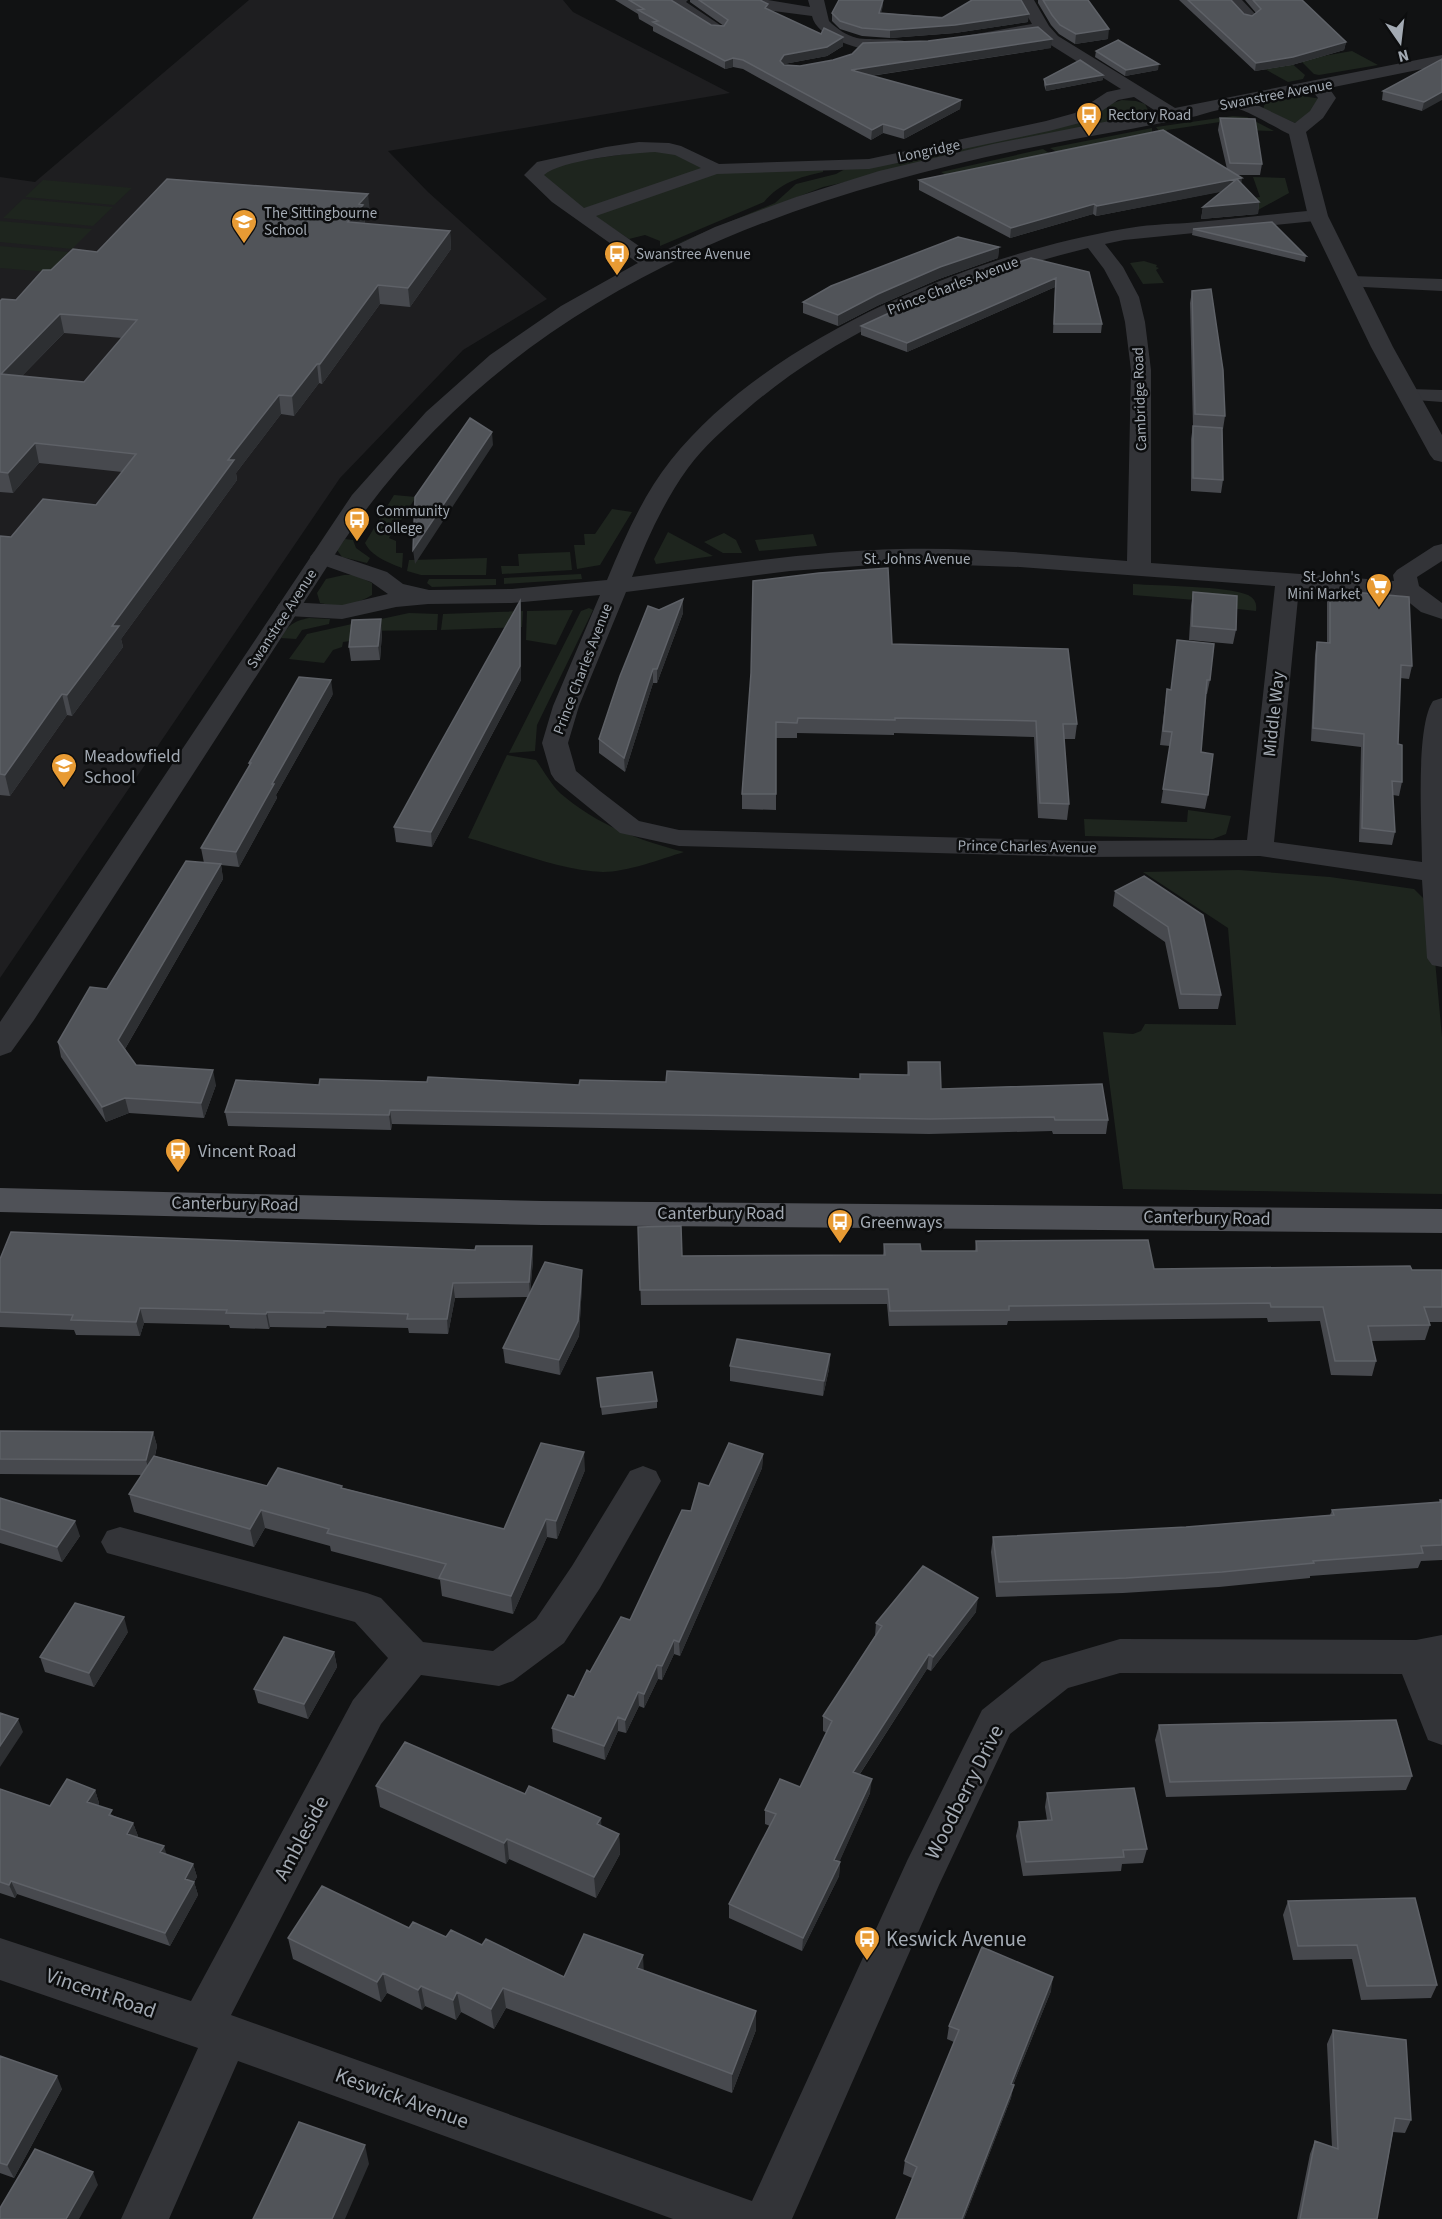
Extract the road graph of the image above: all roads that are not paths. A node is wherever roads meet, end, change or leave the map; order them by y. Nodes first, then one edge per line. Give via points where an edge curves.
1 (680, 0) edge
2 (756, 0) edge
3 (1026, 0) edge
4 (1233, 0) edge
5 (817, 6) edge
6 (1250, 17) edge
7 (1042, 28) junction
8 (718, 29) edge
9 (959, 40) edge
10 (918, 45) edge
11 (1442, 60) edge
12 (1318, 87) junction
13 (1134, 92) junction
14 (1238, 102) junction
15 (1174, 115) junction
16 (1297, 131) junction
17 (715, 169) junction
18 (582, 215) junction
19 (1318, 216) junction
20 (1091, 240) junction
21 (652, 264) junction
22 (1351, 282) junction
23 (1442, 285) edge
24 (1409, 394) junction
25 (1442, 396) edge
26 (1442, 455) edge
27 (1442, 551) edge
28 (322, 558) junction
29 (1139, 570) junction
30 (1288, 580) junction
31 (615, 586) junction
32 (1408, 589) junction
33 (428, 597) junction
34 (288, 609) junction
35 (1442, 612) edge
36 (1442, 706) edge
37 (1260, 848) junction
38 (1436, 873) junction
39 (1442, 958) edge
40 (0, 1045) edge
41 (0, 1200) edge
42 (1442, 1221) edge
43 (643, 1481) dead end
44 (120, 1542) dead end
45 (1429, 1655) edge
46 (412, 1657) junction
47 (1442, 1727) edge
48 (0, 1959) edge
49 (214, 2031) junction
50 (145, 2219) edge
51 (738, 2219) edge
52 (768, 2219) edge

1 - 8 street via 673,1
2 - 5 street via 771,7
3 - 7 street
4 - 6 street
5 - 10 street via 820,23 852,49
7 - 9 street
7 - 13 street via 1060,45
11 - 12 street, Swanstree Avenue
12 - 14 street, Swanstree Avenue
12 - 16 street via 1327,98 1325,104
13 - 15 street
13 - 17 street, Longridge via 1113,96 1081,117 1049,126 869,164
14 - 15 street, Swanstree Avenue
14 - 16 street
15 - 21 street, Swanstree Avenue via 966,155 830,192 756,218
16 - 19 street
17 - 18 street, Longridge
17 - 18 street via 696,157 668,148 628,149 543,166 533,175
18 - 21 street
19 - 20 street, Prince Charles Avenue
19 - 22 street
20 - 29 street, Cambridge Road via 1113,267 1129,297 1135,322 1141,370
20 - 31 street, Prince Charles Avenue via 1028,257 903,303 772,377 710,430 679,465 639,531
21 - 28 street, Swanstree Avenue via 558,318 469,384 405,445 373,483
22 - 23 street
22 - 24 street
24 - 25 street
24 - 26 street
27 - 32 street via 1405,575
28 - 33 street, St. Johns Avenue via 380,578 395,589
28 - 34 street, Swanstree Avenue
29 - 30 street, St. Johns Avenue
29 - 31 street, St. Johns Avenue via 1020,560 900,556 790,564
30 - 32 street, St. Johns Avenue
30 - 37 street, Middle Way
31 - 33 street, St. Johns Avenue via 512,596
31 - 37 street, Prince Charles Avenue via 555,743 564,774 630,826 679,838 722,840 1081,849
32 - 35 street
33 - 34 street, St. Johns Avenue via 342,612
34 - 40 street, Swanstree Avenue
36 - 38 street via 1435,733
37 - 38 street, Prince Charles Avenue
38 - 39 street
41 - 42 main road, Canterbury Road via 542,1213
43 - 46 street via 549,1631 499,1669
44 - 46 street via 367,1609
45 - 47 street
45 - 52 street, Woodberry Drive via 1120,1656 1056,1674 996,1722 922,1875
46 - 49 street, Ambleside via 368,1712
48 - 49 street, Vincent Road
49 - 50 street, Ambleside
49 - 51 street, Keswick Avenue

